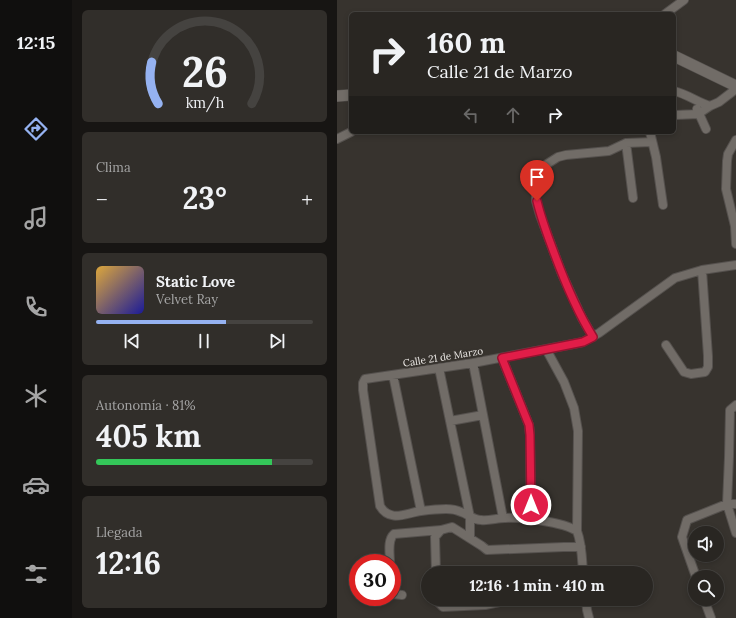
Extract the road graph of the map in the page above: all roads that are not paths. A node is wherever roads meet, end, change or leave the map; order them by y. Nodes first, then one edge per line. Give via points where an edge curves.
1 (684, 0) edge
2 (668, 12) edge
3 (676, 57) edge
4 (736, 86) edge
5 (736, 89) edge
6 (676, 91) edge
7 (349, 95) edge
8 (337, 96) edge
9 (693, 99) junction
10 (710, 106) junction
11 (698, 114) junction
12 (676, 115) dead end
13 (706, 129) dead end
14 (349, 133) edge
15 (650, 134) edge
16 (337, 140) edge
17 (736, 140) edge
18 (652, 142) junction
19 (626, 143) junction
20 (633, 198) dead end
21 (733, 202) edge
22 (663, 205) dead end
23 (736, 244) edge
24 (736, 265) edge
25 (702, 270) junction
26 (593, 337) junction
27 (666, 345) dead end
28 (546, 349) junction
29 (502, 358) junction
30 (473, 363) junction
31 (439, 368) junction
32 (393, 375) junction
33 (736, 405) edge
34 (483, 415) junction
35 (450, 421) junction
36 (733, 457) edge
37 (727, 504) junction
38 (736, 504) edge
39 (421, 511) junction
40 (470, 517) junction
41 (503, 518) junction
42 (531, 520) junction
43 (441, 530) junction
44 (577, 531) junction
45 (736, 533) edge
46 (470, 538) junction
47 (581, 547) junction
48 (390, 554) edge
49 (436, 566) edge
50 (582, 566) edge
51 (694, 570) edge
52 (442, 606) edge
53 (464, 606) edge
54 (587, 606) edge
55 (707, 606) edge
56 (589, 618) edge
57 (711, 618) edge

1 - 2 street
3 - 4 main road
5 - 10 street
6 - 9 street
7 - 8 main road
9 - 10 street
9 - 11 street
10 - 11 street
11 - 12 street
11 - 13 street
14 - 16 street
15 - 18 street
17 - 21 street via 727,161 726,189
18 - 19 street
18 - 22 street
19 - 20 street
19 - 26 street via 609,151 558,157 541,170 536,191 540,215 562,274
21 - 23 street
24 - 25 street, Calle 21 de Marzo
25 - 26 street, Calle 21 de Marzo via 675,278
25 - 27 street via 707,356 705,372 684,372
26 - 28 street, Calle 21 de Marzo via 583,342
28 - 29 street, Calle 21 de Marzo
28 - 44 street via 575,408 578,431
29 - 30 street, Calle 21 de Marzo
29 - 42 street via 529,425
30 - 31 street, Calle 21 de Marzo
30 - 34 street
31 - 32 street, Calle 21 de Marzo
31 - 35 street
32 - 39 street
32 - 39 street, Calle 21 de Marzo via 365,379 363,384 380,506 383,511 399,516
33 - 36 street via 730,410
34 - 35 street
34 - 41 street
35 - 40 street
36 - 37 street
37 - 38 street
37 - 45 street
37 - 51 street via 687,520 682,537
39 - 40 street via 448,509
40 - 41 street via 479,520
40 - 46 street
41 - 42 street
42 - 44 street via 562,525
43 - 46 street via 452,527
43 - 48 street via 393,534 390,540
43 - 49 street via 435,537
44 - 47 street
46 - 47 street via 487,550
47 - 50 street
52 - 53 street
54 - 56 street
55 - 57 street

